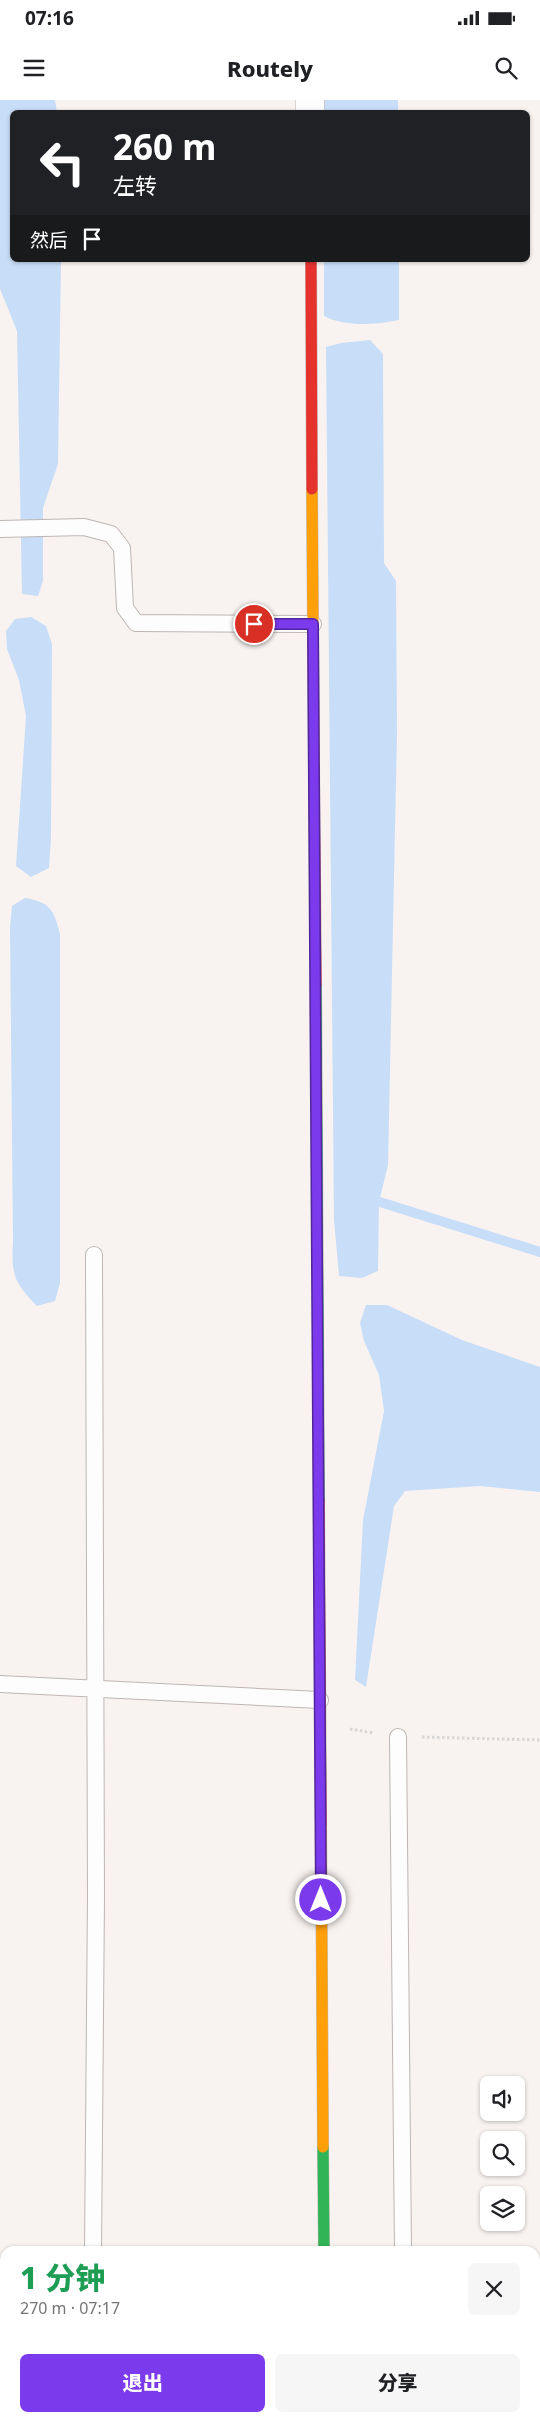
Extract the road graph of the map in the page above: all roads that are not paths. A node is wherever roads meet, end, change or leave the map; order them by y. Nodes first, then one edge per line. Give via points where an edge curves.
1 (311, 262) edge
2 (0, 529) edge
3 (313, 624) junction
4 (94, 1255) dead end
5 (0, 1684) edge
6 (96, 1688) junction
7 (320, 1700) junction
8 (398, 1736) road end
9 (93, 2246) edge
10 (324, 2246) edge
11 (403, 2246) edge

1 - 3 street
2 - 3 lane via 84,527 111,534 122,548 125,608 136,623
3 - 7 street
4 - 6 lane
5 - 6 lane
6 - 7 lane
6 - 9 lane
7 - 10 street
8 - 11 lane

